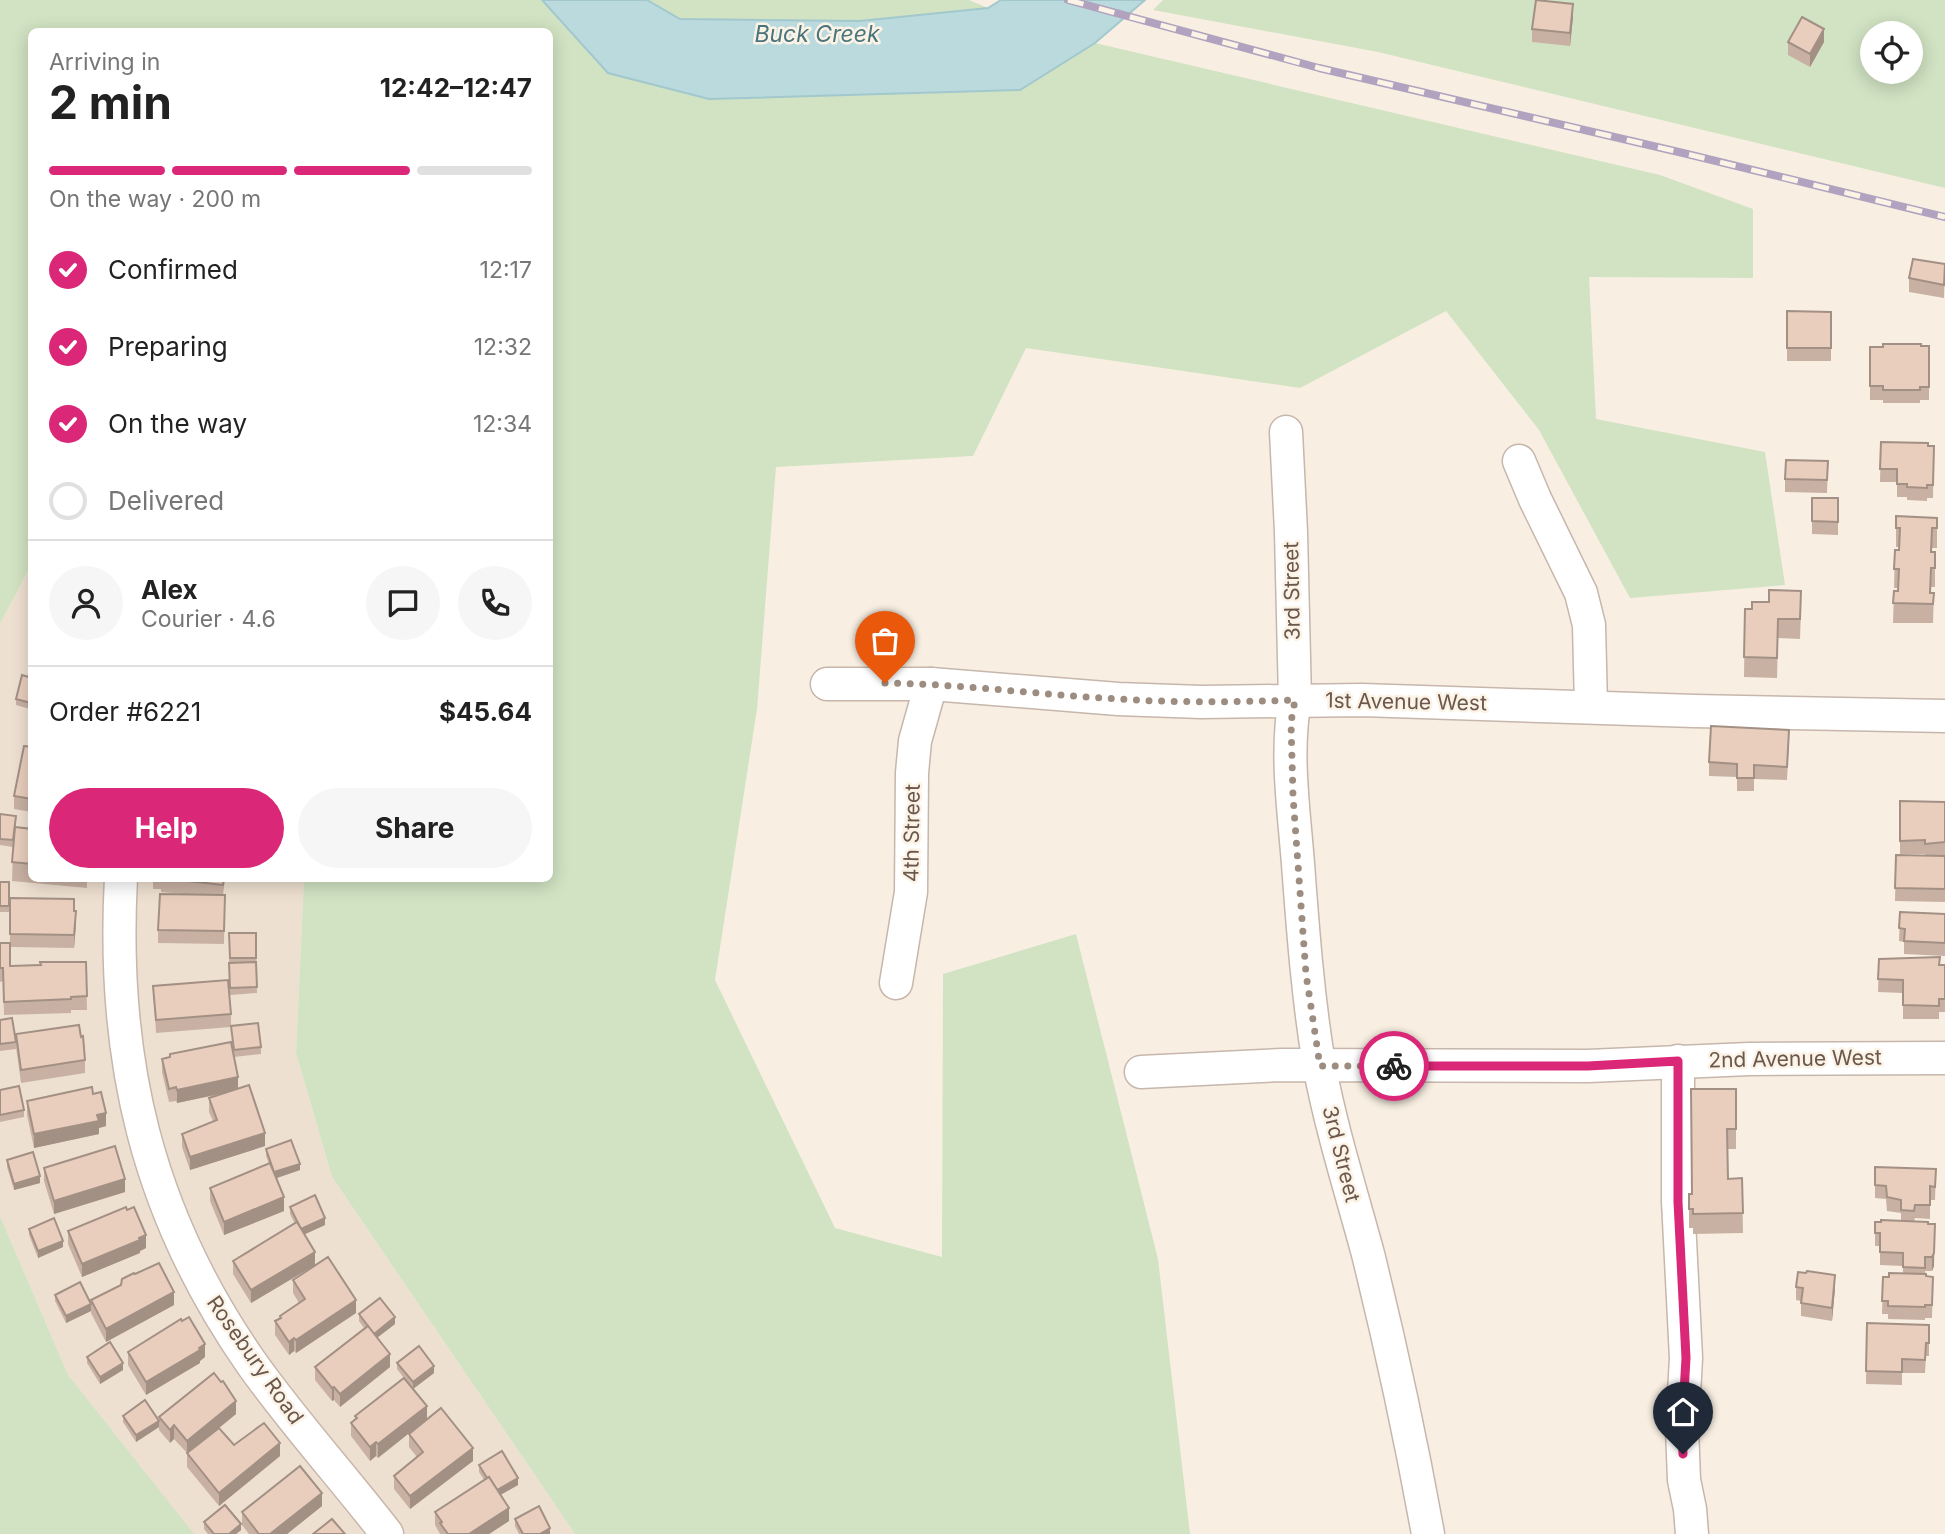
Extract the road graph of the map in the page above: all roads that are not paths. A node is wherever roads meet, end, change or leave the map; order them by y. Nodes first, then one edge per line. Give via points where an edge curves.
1 (1286, 432) dead end
2 (1519, 461) dead end
3 (827, 684) dead end
4 (931, 684) junction
5 (1295, 700) junction
6 (1591, 706) junction
7 (1945, 716) edge
8 (121, 882) edge
9 (896, 983) dead end
10 (1945, 1058) edge
11 (1678, 1061) junction
12 (1320, 1066) junction
13 (1141, 1072) dead end
14 (387, 1534) edge
15 (1428, 1534) edge
16 (1692, 1534) edge

1 - 5 street, 3rd Street
2 - 6 street via 1581,593 1591,643
3 - 4 street, 1st Avenue West
4 - 5 street, 1st Avenue West via 1118,699
4 - 9 street, 4th Street via 915,741 911,892
5 - 6 street, 1st Avenue West
5 - 12 street, 3rd Street via 1291,722 1293,796 1306,974
6 - 7 street, 1st Avenue West
8 - 14 street, Rosebury Road via 119,988 124,1043 138,1118 173,1222 210,1297 252,1363
10 - 11 street, 2nd Avenue West
11 - 12 street, 2nd Avenue West via 1588,1066
11 - 16 street via 1678,1202 1686,1358 1682,1428
12 - 13 street, 2nd Avenue West
12 - 15 street, 3rd Street via 1409,1428

